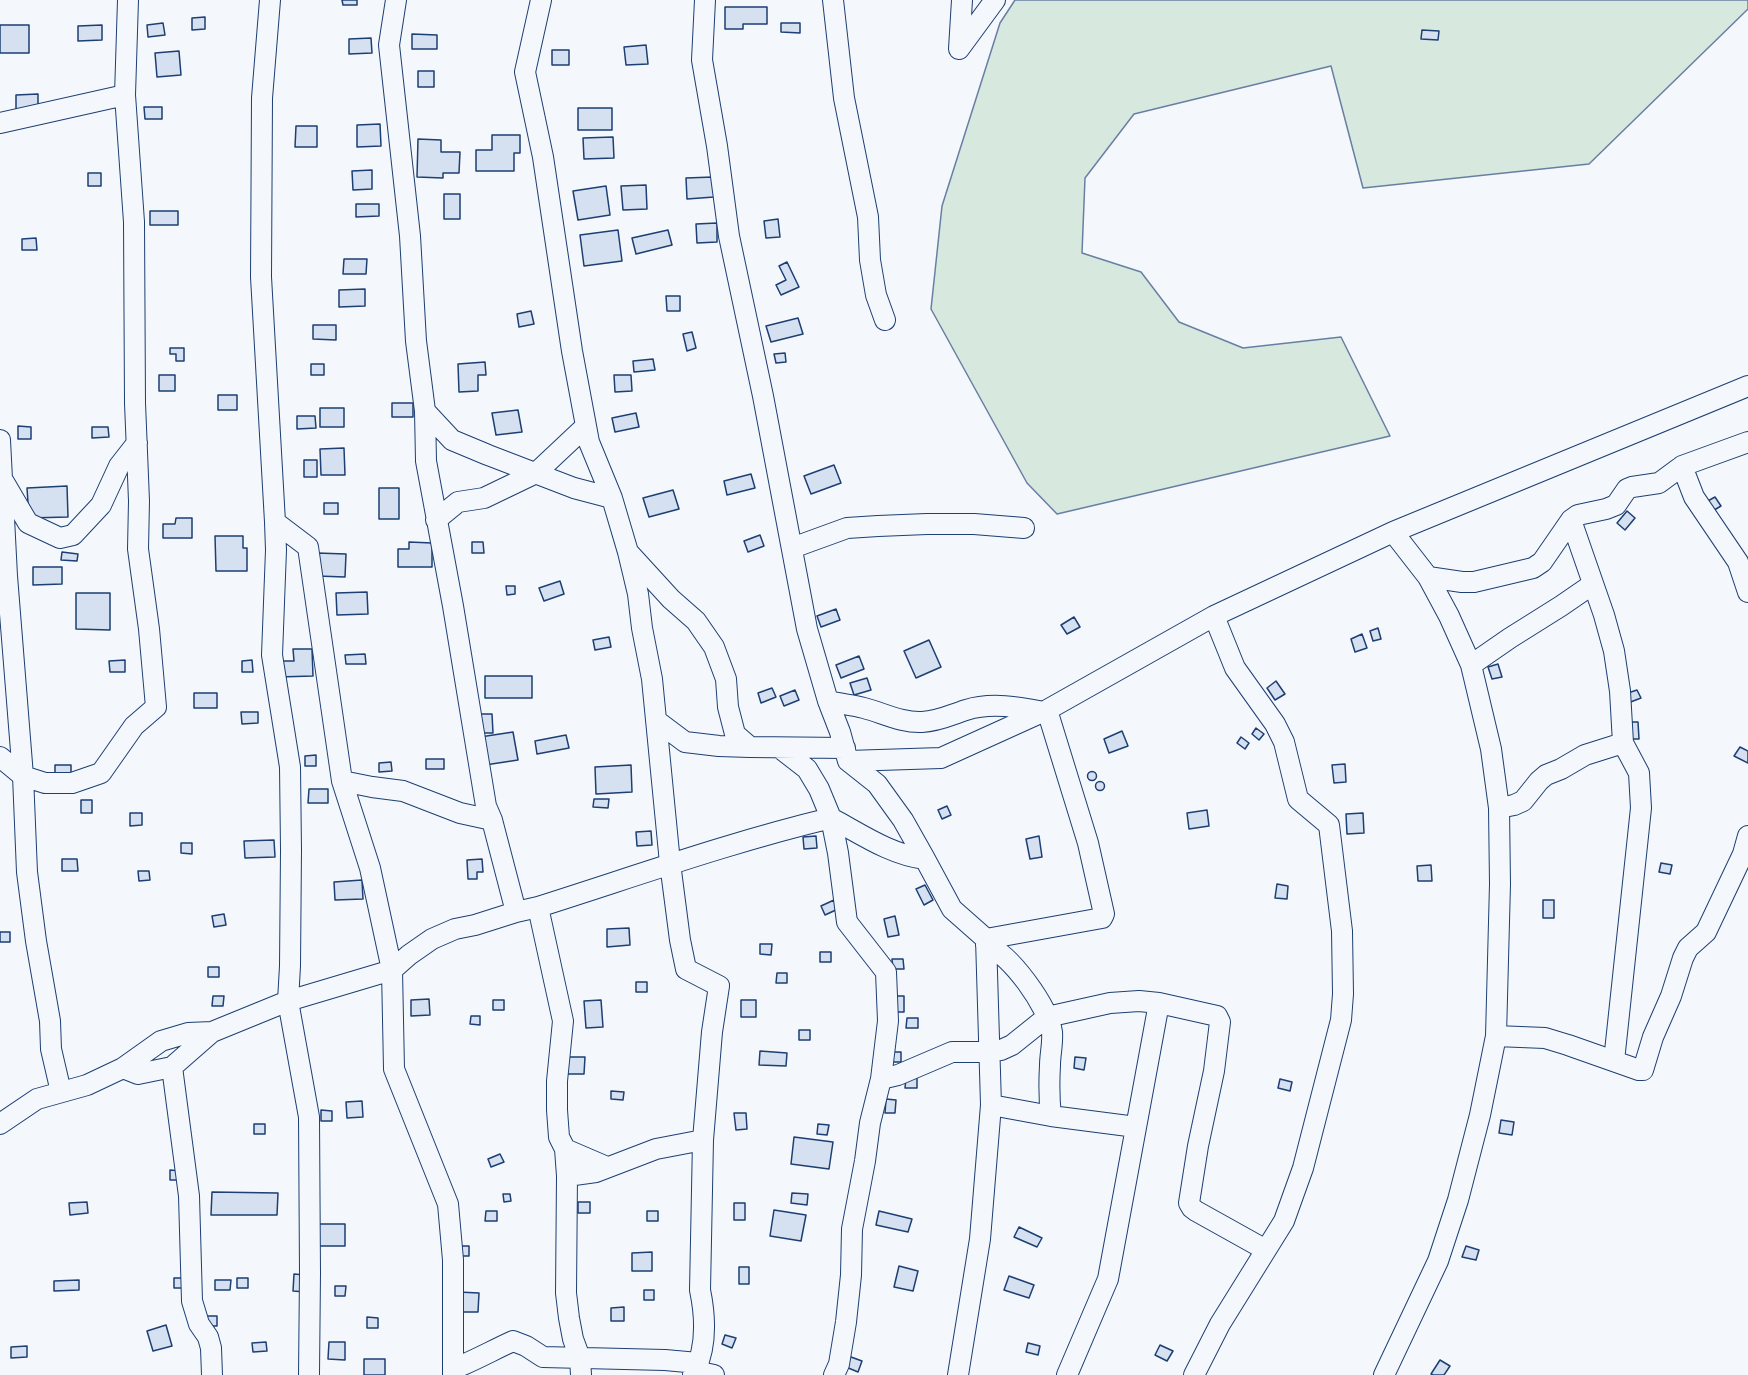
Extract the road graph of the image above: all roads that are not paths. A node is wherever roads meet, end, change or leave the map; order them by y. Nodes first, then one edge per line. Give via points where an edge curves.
1 (128, 0) edge
2 (270, 0) edge
3 (396, 0) edge
4 (541, 0) edge
5 (705, 0) edge
6 (833, 0) edge
7 (962, 0) edge
8 (995, 0) edge
9 (125, 95) junction
10 (0, 123) edge
11 (885, 320) dead end
12 (1748, 386) edge
13 (425, 411) junction
14 (586, 426) junction
15 (0, 441) edge
16 (1748, 442) edge
17 (137, 443) junction
18 (1682, 466) junction
19 (536, 473) junction
20 (1, 475) edge
21 (612, 498) junction
22 (436, 520) junction
23 (1571, 520) junction
24 (275, 522) junction
25 (1024, 528) dead end
26 (1393, 532) junction
27 (792, 548) junction
28 (628, 552) junction
29 (1428, 577) junction
30 (1593, 584) junction
31 (1748, 592) edge
32 (1214, 616) junction
33 (1471, 666) junction
34 (828, 702) junction
35 (1045, 711) junction
36 (657, 721) junction
37 (1623, 743) junction
38 (750, 747) junction
39 (780, 748) junction
40 (846, 754) junction
41 (0, 757) edge
42 (23, 776) junction
43 (342, 781) junction
44 (1499, 808) junction
45 (831, 818) junction
46 (492, 820) junction
47 (1748, 836) edge
48 (925, 860) junction
49 (670, 863) junction
50 (538, 907) junction
51 (516, 912) junction
52 (986, 942) junction
53 (392, 970) junction
54 (288, 1001) junction
55 (1159, 1003) junction
56 (1047, 1017) junction
57 (212, 1032) junction
58 (1496, 1036) junction
59 (990, 1052) junction
60 (1614, 1061) junction
61 (172, 1067) junction
62 (123, 1068) junction
63 (881, 1079) junction
64 (61, 1092) junction
65 (991, 1105) junction
66 (1051, 1116) junction
67 (0, 1124) edge
68 (1136, 1126) junction
69 (703, 1140) junction
70 (565, 1149) junction
71 (607, 1167) junction
72 (567, 1176) junction
73 (1266, 1250) junction
74 (580, 1366) edge
75 (700, 1371) edge
76 (453, 1372) edge
77 (212, 1375) edge
78 (309, 1375) edge
79 (834, 1375) edge
80 (958, 1375) edge
81 (1067, 1375) edge
82 (1194, 1375) edge
83 (1384, 1375) edge

1 - 9 street
2 - 24 street via 262,98 261,277
3 - 13 street via 389,45
4 - 14 street via 525,72 543,157
5 - 27 street via 702,60 729,236
6 - 11 street via 844,98 868,217 870,260
7 - 8 street via 959,49
9 - 10 street
9 - 17 street via 134,222
12 - 26 street
13 - 19 street via 452,440
13 - 22 street via 426,461
14 - 19 street
14 - 21 street
15 - 20 street
16 - 18 street
17 - 20 street via 119,466 101,505 73,536 60,538 28,523
17 - 42 street via 138,549 156,707 134,726 101,774 72,783 45,783
18 - 23 street via 1659,483 1627,489 1616,505
18 - 31 street via 1694,497 1738,562
19 - 21 street
19 - 22 street via 484,498 458,502
20 - 42 street
21 - 28 street
22 - 46 street via 486,806
23 - 29 street via 1542,562 1533,568 1474,582
23 - 30 street
24 - 43 street via 308,547
24 - 54 street via 272,655 290,767
25 - 27 street via 974,524 848,528
26 - 29 street
26 - 32 street
27 - 34 street via 807,629
28 - 36 street
28 - 38 street via 696,621 714,647 726,680 735,734
29 - 33 street
30 - 33 street
30 - 37 street via 1614,651
32 - 35 street
32 - 73 street via 1235,668 1284,742 1298,799 1329,825 1342,931 1341,1020 1303,1168 1284,1221
33 - 44 street via 1491,749
34 - 35 street via 921,722 990,706
34 - 40 street
35 - 40 street via 941,758
35 - 52 street via 1088,843 1104,914 1102,918
36 - 38 street via 685,742
36 - 49 street
37 - 44 street via 1585,755 1546,775 1523,801
37 - 60 street via 1639,773 1641,808
38 - 39 street
39 - 40 street
39 - 45 street via 807,769
40 - 48 street via 877,784
41 - 42 street
42 - 64 street via 27,872 51,1049
43 - 46 street via 403,791 460,813
43 - 53 street via 370,867
44 - 58 street
45 - 48 street via 890,849
45 - 49 street
45 - 63 street via 848,922 886,972 888,1021
46 - 51 street
47 - 60 street via 1706,932 1683,958 1643,1070
48 - 52 street via 952,909
49 - 50 street
49 - 69 street via 686,969 719,986
50 - 51 street
50 - 70 street via 563,1021 557,1110 559,1137
51 - 53 street via 432,939
52 - 56 street via 1013,966
52 - 59 street
53 - 54 street
53 - 76 street via 394,1069 448,1204 453,1260
54 - 57 street
54 - 78 street via 309,1117
55 - 56 street via 1110,1003
55 - 68 street
55 - 73 street via 1216,1016 1220,1022 1189,1203
56 - 59 street via 1012,1045
56 - 66 street via 1052,1033 1048,1090
57 - 61 street
57 - 62 street via 188,1032 160,1041
58 - 60 street via 1545,1038
58 - 83 street via 1458,1200 1441,1251
59 - 63 street via 952,1052
59 - 65 street
61 - 62 street via 138,1074
61 - 77 street via 189,1196 192,1301 211,1348
62 - 64 street
63 - 79 street via 852,1229 846,1322
64 - 67 street via 37,1099
65 - 66 street
65 - 80 street via 980,1239
66 - 68 street
68 - 81 street via 1108,1279
69 - 71 street via 656,1149
69 - 75 street via 700,1290 705,1322
70 - 71 street
70 - 72 street
71 - 72 street
72 - 74 street via 566,1293
73 - 82 street
74 - 75 street via 665,1360
74 - 76 street via 543,1357 513,1341

